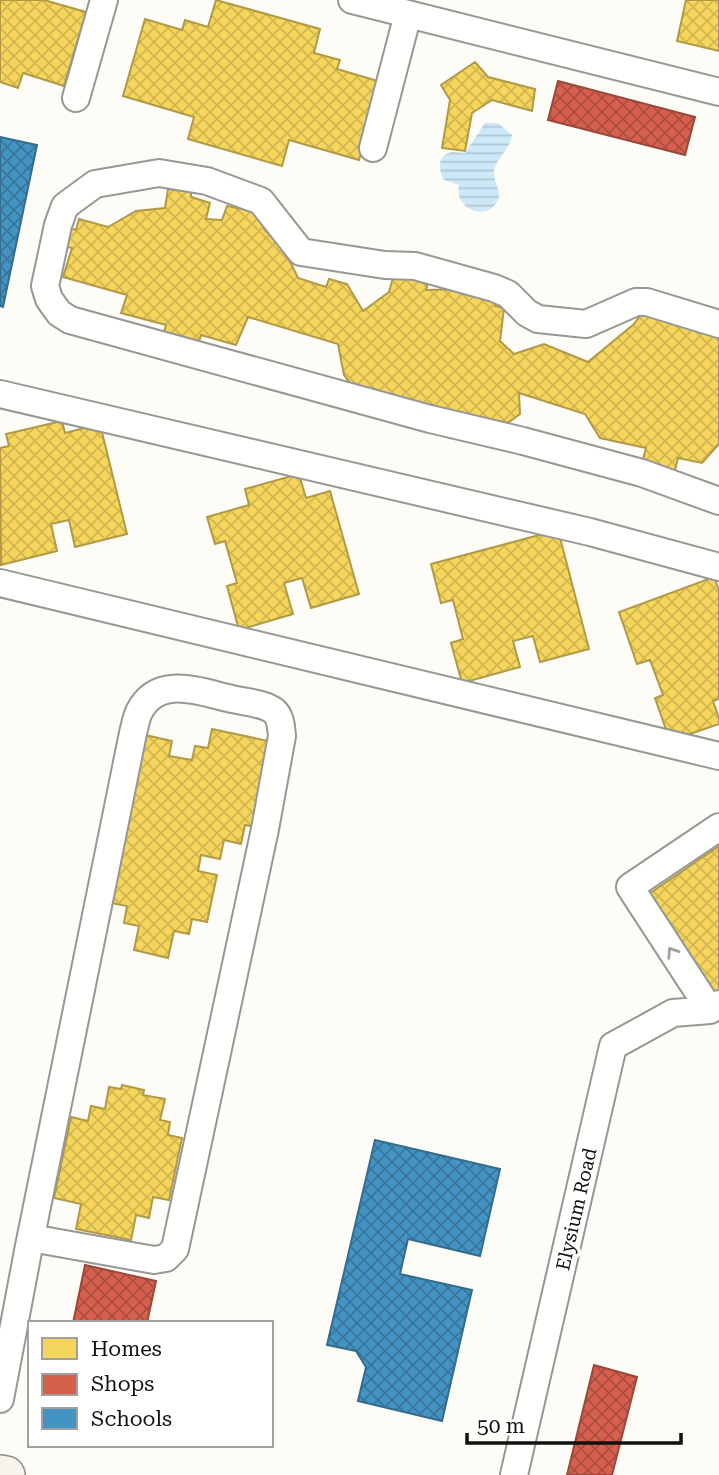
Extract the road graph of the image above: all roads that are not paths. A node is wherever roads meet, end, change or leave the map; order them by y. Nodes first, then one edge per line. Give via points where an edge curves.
1 (104, 0) edge
2 (352, 0) edge
3 (408, 14) junction
4 (719, 92) edge
5 (76, 98) dead end
6 (373, 148) dead end
7 (719, 324) edge
8 (0, 394) edge
9 (719, 501) edge
10 (719, 567) edge
11 (0, 583) edge
12 (719, 757) edge
13 (719, 827) edge
14 (714, 1007) edge
15 (31, 1238) junction
16 (0, 1399) edge
17 (0, 1474) edge
18 (6, 1475) edge
19 (514, 1475) edge

1 - 5 street
2 - 3 street
3 - 4 street
3 - 6 street
7 - 9 street via 647,302 636,302 586,324 538,319 495,288 415,266 301,252 261,201 207,181 159,173 95,184 65,206 45,286 59,313 70,320 642,473
8 - 10 street via 590,532
11 - 12 street
14 -> 13 street, Elysium Road via 630,887
14 - 19 street, Elysium Road via 673,1013 613,1046
15 - 15 street via 154,1259 166,1258 175,1249 282,736 281,721 263,706 199,690 167,688 153,694 139,713
15 - 16 street
17 - 18 main road

